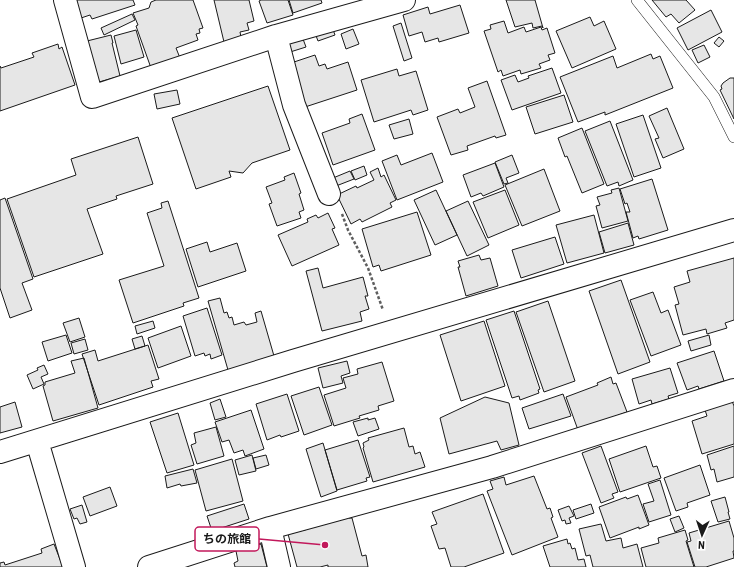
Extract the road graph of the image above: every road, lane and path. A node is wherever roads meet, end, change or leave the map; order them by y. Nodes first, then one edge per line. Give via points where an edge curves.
1 (65, 0) edge
2 (404, 0) edge
3 (637, 0) edge
4 (276, 36) junction
5 (734, 137) edge
6 (329, 194) joint
7 (734, 230) edge
8 (390, 332) junction
9 (734, 390) edge
10 (37, 441) junction
11 (0, 452) edge
12 (270, 528) junction
13 (74, 567) edge
14 (149, 567) edge
15 (279, 567) edge

1 - 4 street via 92,97
2 - 4 street
3 - 5 lane via 714,98
4 - 6 street via 294,105
6 - 8 path via 336,200 368,268
7 - 8 street
8 - 10 street
9 - 12 street via 492,467
10 - 11 street
10 - 13 street
12 - 14 street
12 - 15 street

